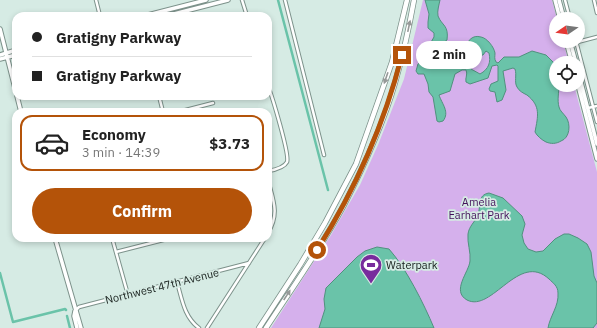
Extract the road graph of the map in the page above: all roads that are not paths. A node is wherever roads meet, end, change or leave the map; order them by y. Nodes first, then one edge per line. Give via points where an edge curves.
1 (96, 0) edge
2 (206, 0) edge
3 (228, 0) edge
4 (242, 0) edge
5 (285, 0) edge
6 (407, 0) edge
7 (414, 0) edge
8 (555, 0) edge
9 (559, 0) edge
10 (565, 0) edge
11 (594, 0) edge
12 (216, 1) edge
13 (191, 4) junction
14 (192, 9) junction
15 (99, 12) edge
16 (160, 12) edge
17 (181, 12) edge
18 (245, 12) edge
19 (558, 12) edge
20 (562, 12) edge
21 (568, 12) edge
22 (597, 12) edge
23 (0, 29) edge
24 (597, 37) edge
25 (585, 40) edge
26 (578, 48) edge
27 (12, 52) edge
28 (0, 55) edge
29 (6, 55) junction
30 (12, 55) edge
31 (0, 59) edge
32 (12, 77) edge
33 (580, 92) edge
34 (583, 92) edge
35 (272, 100) edge
36 (213, 103) dead end
37 (597, 106) edge
38 (593, 107) junction
39 (194, 108) edge
40 (586, 108) junction
41 (597, 122) edge
42 (597, 144) edge
43 (324, 155) dead end
44 (597, 159) edge
45 (272, 170) edge
46 (272, 197) edge
47 (272, 226) edge
48 (56, 242) edge
49 (113, 242) edge
50 (155, 242) edge
51 (262, 242) edge
52 (116, 252) junction
53 (249, 263) junction
54 (177, 282) junction
55 (128, 295) junction
56 (75, 310) junction
57 (77, 328) edge
58 (81, 328) edge
59 (199, 328) edge
60 (207, 328) edge
61 (259, 328) edge
62 (266, 328) edge

1 - 15 street
2 - 13 main road
3 - 12 main road
4 - 18 street
5 - 43 street
6 -> 61 highway via 392,62 356,164 325,223
62 -> 7 highway via 331,228 359,174 381,124 395,83
8 - 19 main road
9 - 20 main road
10 - 21 street
11 - 22 street
12 - 14 main road
13 - 14 main road
13 - 16 main road
14 - 17 main road
23 - 29 main road
24 - 25 street
26 - 38 street
27 - 29 main road
28 - 29 main road
29 - 30 main road
29 - 31 main road
29 - 32 main road
33 - 40 main road
34 - 40 main road
35 - 45 street via 287,155 287,162 281,168
36 - 39 street
37 - 38 street
38 - 40 street
38 - 41 street
40 - 42 main road
40 - 44 main road
46 - 47 street via 275,220
48 - 56 main road
49 - 52 street
50 - 52 street
51 - 53 street
52 - 55 street
53 - 54 street, Northwest 47th Avenue
53 - 60 street
54 - 55 street, Northwest 47th Avenue
54 - 59 street via 184,310 188,318
55 - 56 street, Northwest 47th Avenue
56 - 57 main road
56 - 58 main road

